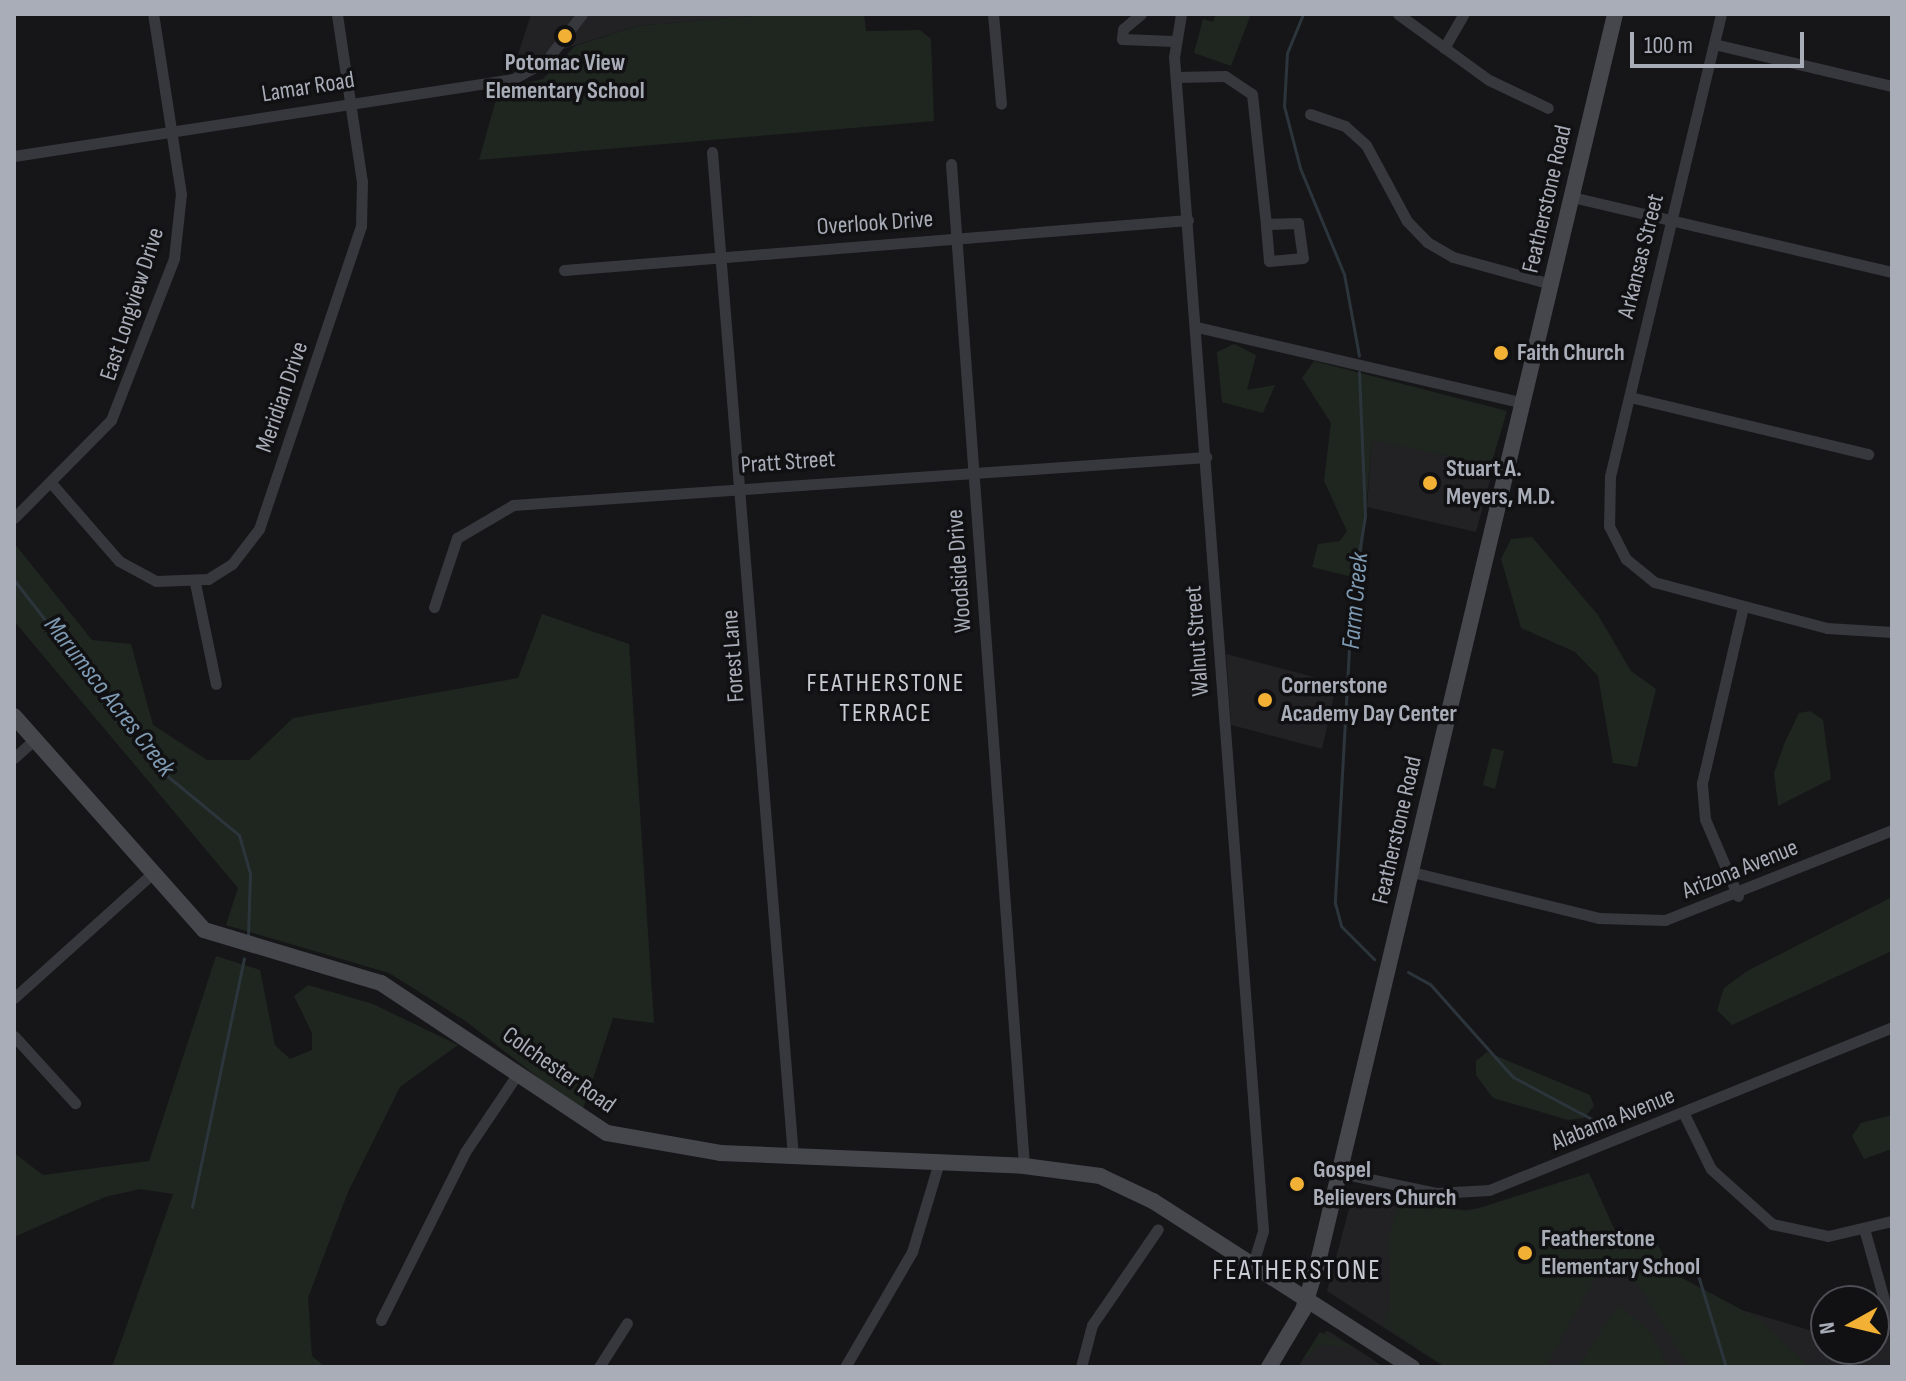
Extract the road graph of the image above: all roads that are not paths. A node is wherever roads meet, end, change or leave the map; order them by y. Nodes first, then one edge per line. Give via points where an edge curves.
1 (153, 14) edge
2 (337, 14) edge
3 (582, 14) edge
4 (993, 14) edge
5 (1141, 14) edge
6 (1181, 14) edge
7 (1398, 14) edge
8 (1464, 14) edge
9 (1615, 14) edge
10 (1721, 14) edge
11 (1174, 41) junction
12 (1714, 44) junction
13 (1444, 48) junction
14 (1176, 77) junction
15 (1892, 86) edge
16 (350, 103) junction
17 (1001, 104) dead end
18 (1548, 108) dead end
19 (1310, 114) dead end
20 (171, 131) junction
21 (712, 152) dead end
22 (14, 156) edge
23 (951, 164) dead end
24 (1572, 197) junction
25 (1673, 219) junction
26 (1188, 220) junction
27 (1266, 224) junction
28 (957, 239) junction
29 (724, 256) junction
30 (564, 270) dead end
31 (1892, 272) edge
32 (1551, 284) junction
33 (1197, 327) junction
34 (1630, 397) junction
35 (1523, 403) junction
36 (1868, 454) dead end
37 (1206, 457) junction
38 (974, 471) junction
39 (52, 484) junction
40 (743, 487) junction
41 (14, 518) edge
42 (195, 583) junction
43 (434, 607) dead end
44 (1743, 607) junction
45 (1892, 632) edge
46 (216, 684) dead end
47 (14, 716) edge
48 (35, 739) junction
49 (14, 758) edge
50 (1892, 830) edge
51 (1412, 872) junction
52 (153, 873) junction
53 (1738, 896) junction
54 (14, 998) edge
55 (1892, 1027) edge
56 (14, 1036) edge
57 (518, 1073) junction
58 (75, 1103) dead end
59 (1684, 1114) junction
60 (793, 1157) junction
61 (939, 1162) junction
62 (1024, 1166) junction
63 (1341, 1173) junction
64 (1892, 1221) edge
65 (1158, 1229) dead end
66 (1865, 1232) junction
67 (1253, 1263) junction
68 (1880, 1285) edge
69 (1308, 1297) junction
70 (381, 1320) dead end
71 (627, 1323) dead end
72 (599, 1367) edge
73 (845, 1367) edge
74 (1081, 1367) edge
75 (1269, 1367) edge
76 (1412, 1367) edge

1 - 20 street, East Longview Drive
2 - 16 street, Meridian Drive
3 - 16 street, Lamar Road via 551,56 526,75
4 - 17 street
5 - 11 street via 1123,29 1122,39
6 - 11 street, Walnut Street
7 - 13 street
8 - 13 street
9 - 24 street, Featherstone Road
10 - 12 street, Arkansas Street
11 - 14 street, Walnut Street
12 - 15 street
12 - 25 street, Arkansas Street
13 - 18 street via 1506,91
14 - 26 street, Walnut Street
14 - 27 street via 1225,76 1252,94
16 - 20 street, Lamar Road
16 - 42 street, Meridian Drive via 362,193 356,249 259,529 232,564
19 - 32 street via 1345,126 1366,145 1407,221 1427,242 1453,257
20 - 22 street, Lamar Road
20 - 39 street, East Longview Drive via 181,218 164,289 124,398 96,441
21 - 29 street, Forest Lane
23 - 28 street, Woodside Drive
24 - 25 street
24 - 32 street, Featherstone Road
25 - 31 street
25 - 34 street, Arkansas Street
26 - 28 street, Overlook Drive
26 - 33 street, Walnut Street
27 - 27 street via 1298,223 1303,258 1269,261
28 - 29 street, Overlook Drive
28 - 38 street, Woodside Drive
29 - 30 street, Overlook Drive
29 - 40 street, Forest Lane
32 - 35 street, Featherstone Road
33 - 35 street
33 - 37 street, Walnut Street
34 - 36 street
34 - 44 street, Arkansas Street via 1607,495 1616,544 1654,582
35 - 51 street, Featherstone Road
37 - 38 street, Pratt Street
37 - 67 street, Walnut Street via 1263,1231
38 - 40 street, Pratt Street
38 - 62 street, Woodside Drive
39 - 41 street, East Longview Drive
39 - 42 street via 129,568 156,581
40 - 43 street, Pratt Street via 497,510 452,545
40 - 60 street, Forest Lane
42 - 46 street
44 - 45 street, Arkansas Street via 1849,632
44 - 53 street via 1702,783 1705,819
47 - 48 street, Colchester Road
48 - 49 street
48 - 52 street, Colchester Road
50 - 53 street, Arizona Avenue
51 - 53 street, Arizona Avenue via 1617,920 1665,920
51 - 63 street, Featherstone Road
52 - 54 street
52 - 57 street, Colchester Road via 217,938 381,983
55 - 59 street, Alabama Avenue
56 - 58 street
57 - 60 street, Colchester Road via 586,1123 630,1142
57 - 70 street via 465,1152
59 - 63 street, Alabama Avenue via 1489,1190 1436,1193
59 - 66 street via 1711,1169 1755,1214 1809,1235
60 - 61 street, Colchester Road
61 - 62 street, Colchester Road
61 - 73 street via 912,1252
62 - 67 street, Colchester Road via 1116,1182
63 - 69 street, Featherstone Road
64 - 66 street
65 - 74 street via 1092,1325
66 - 68 street
67 - 69 street, Colchester Road
69 - 75 street, Featherstone Road
69 - 76 street, Colchester Road
71 - 72 street

